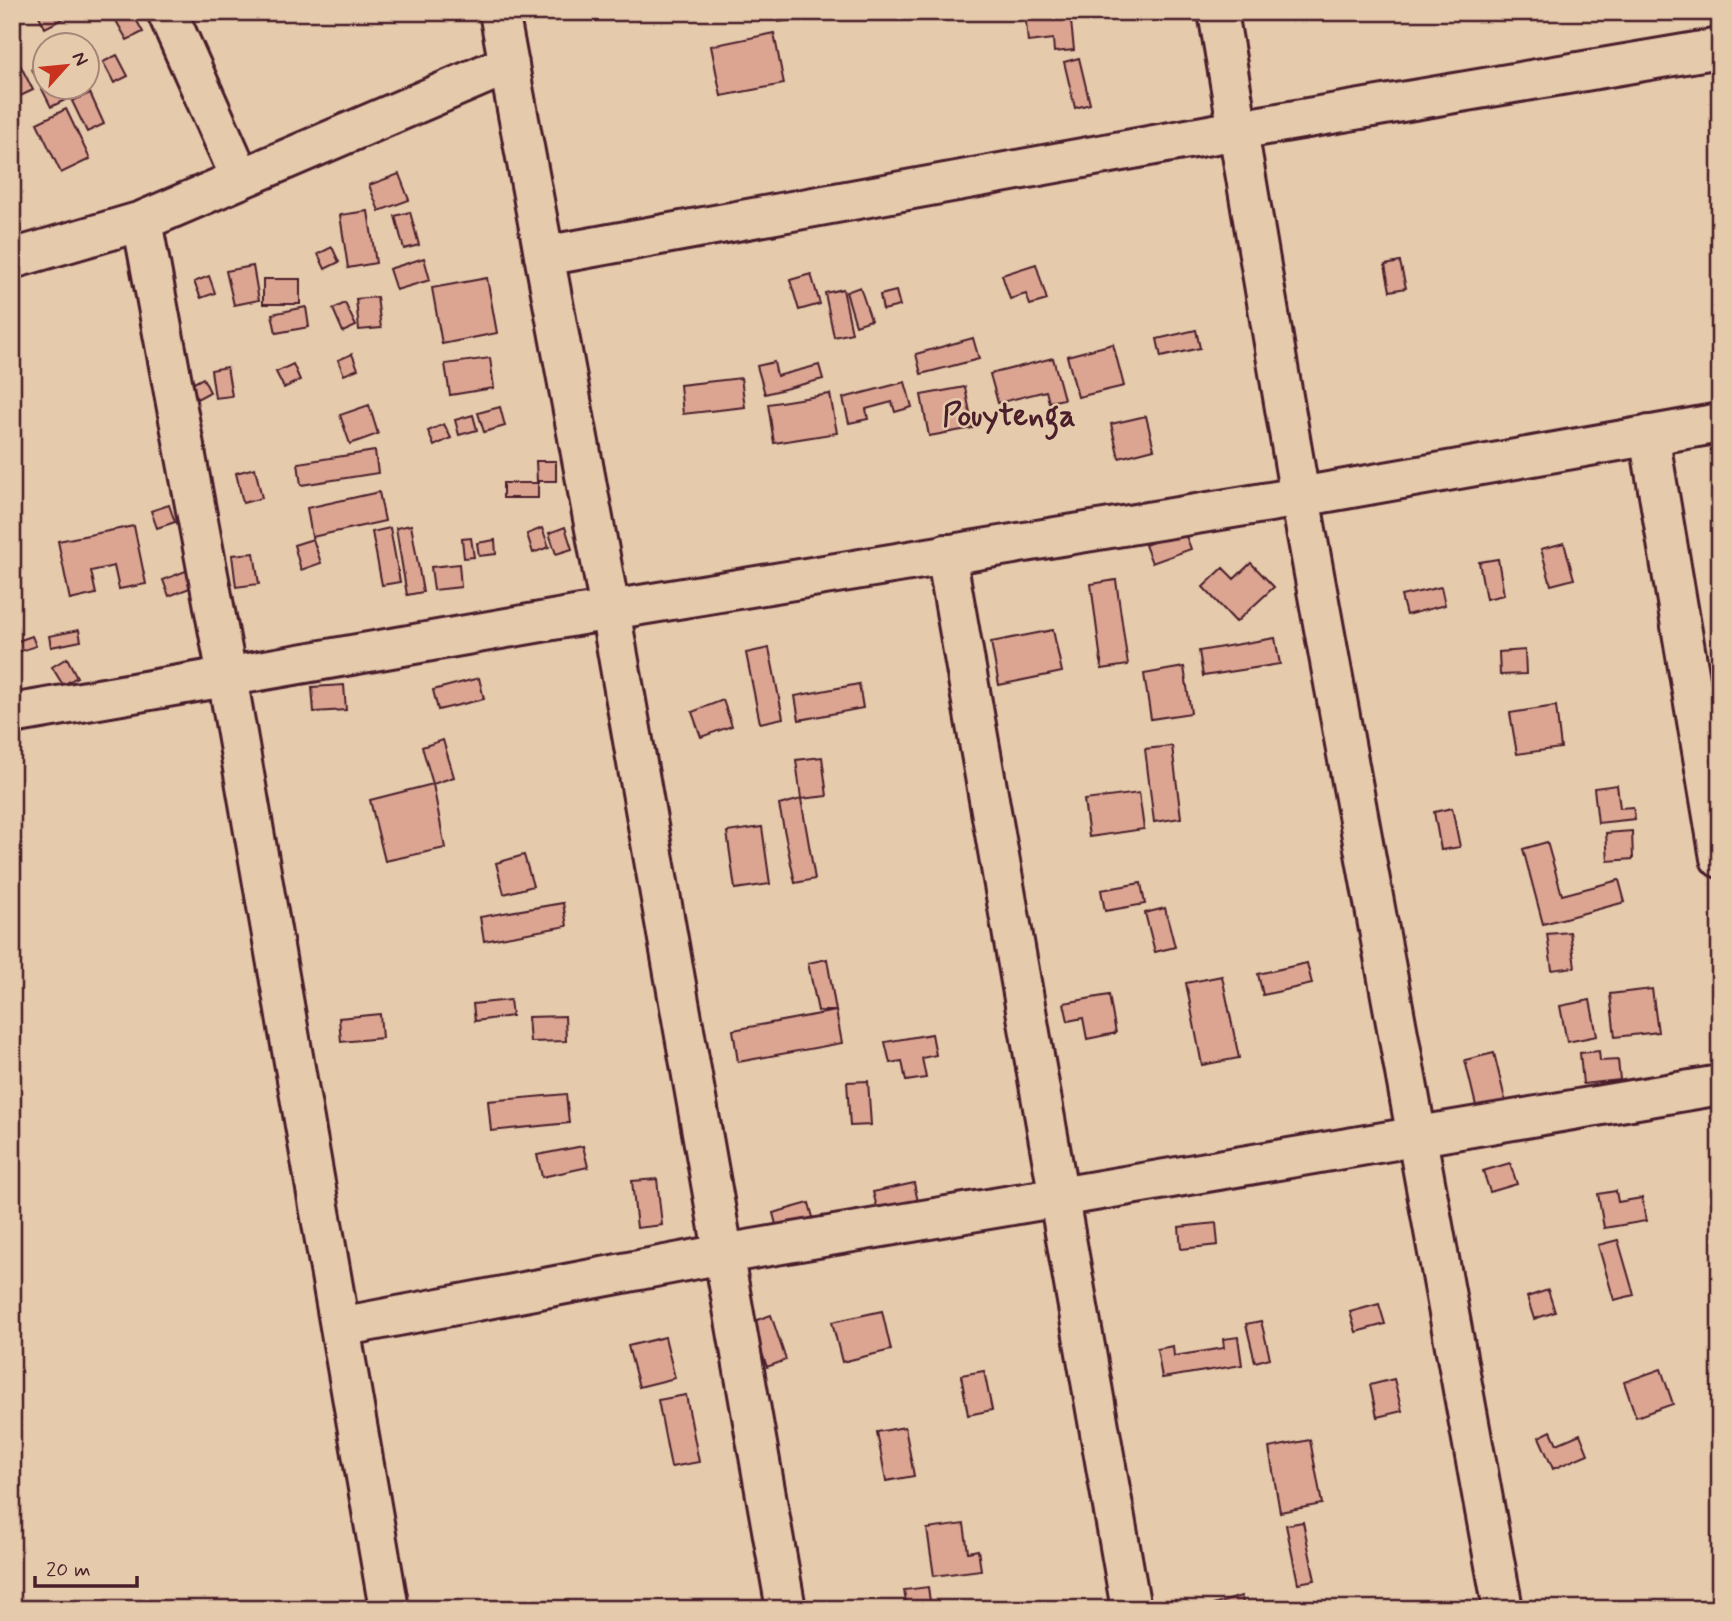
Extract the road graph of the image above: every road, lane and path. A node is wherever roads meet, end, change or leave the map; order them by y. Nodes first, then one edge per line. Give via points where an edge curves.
1 (167, 12) edge
2 (499, 12) edge
3 (1218, 12) edge
4 (1720, 48) edge
5 (509, 64) junction
6 (1237, 130) junction
7 (240, 178) junction
8 (142, 221) junction
9 (544, 256) junction
10 (12, 259) edge
11 (1720, 423) edge
12 (1649, 435) junction
13 (1300, 497) junction
14 (946, 554) junction
15 (610, 610) junction
16 (227, 676) junction
17 (12, 714) edge
18 (1720, 858) edge
19 (1720, 1085) edge
20 (1417, 1138) junction
21 (1059, 1199) junction
22 (723, 1254) junction
23 (340, 1327) junction
24 (389, 1609) edge
25 (786, 1609) edge
26 (1131, 1609) edge
27 (1503, 1609) edge

1 - 7 street
2 - 5 street
3 - 6 street
4 - 6 street
5 - 7 street
5 - 9 street
6 - 9 street
6 - 13 street
7 - 8 street
8 - 10 street
8 - 16 street
9 - 15 street
11 - 12 street
12 - 13 street
12 - 18 street
13 - 14 street
13 - 20 street
14 - 15 street
14 - 21 street
15 - 16 street
15 - 22 street
16 - 17 street
16 - 23 street
19 - 20 street
20 - 21 street
20 - 27 street
21 - 22 street
21 - 26 street
22 - 23 street
22 - 25 street
23 - 24 street

